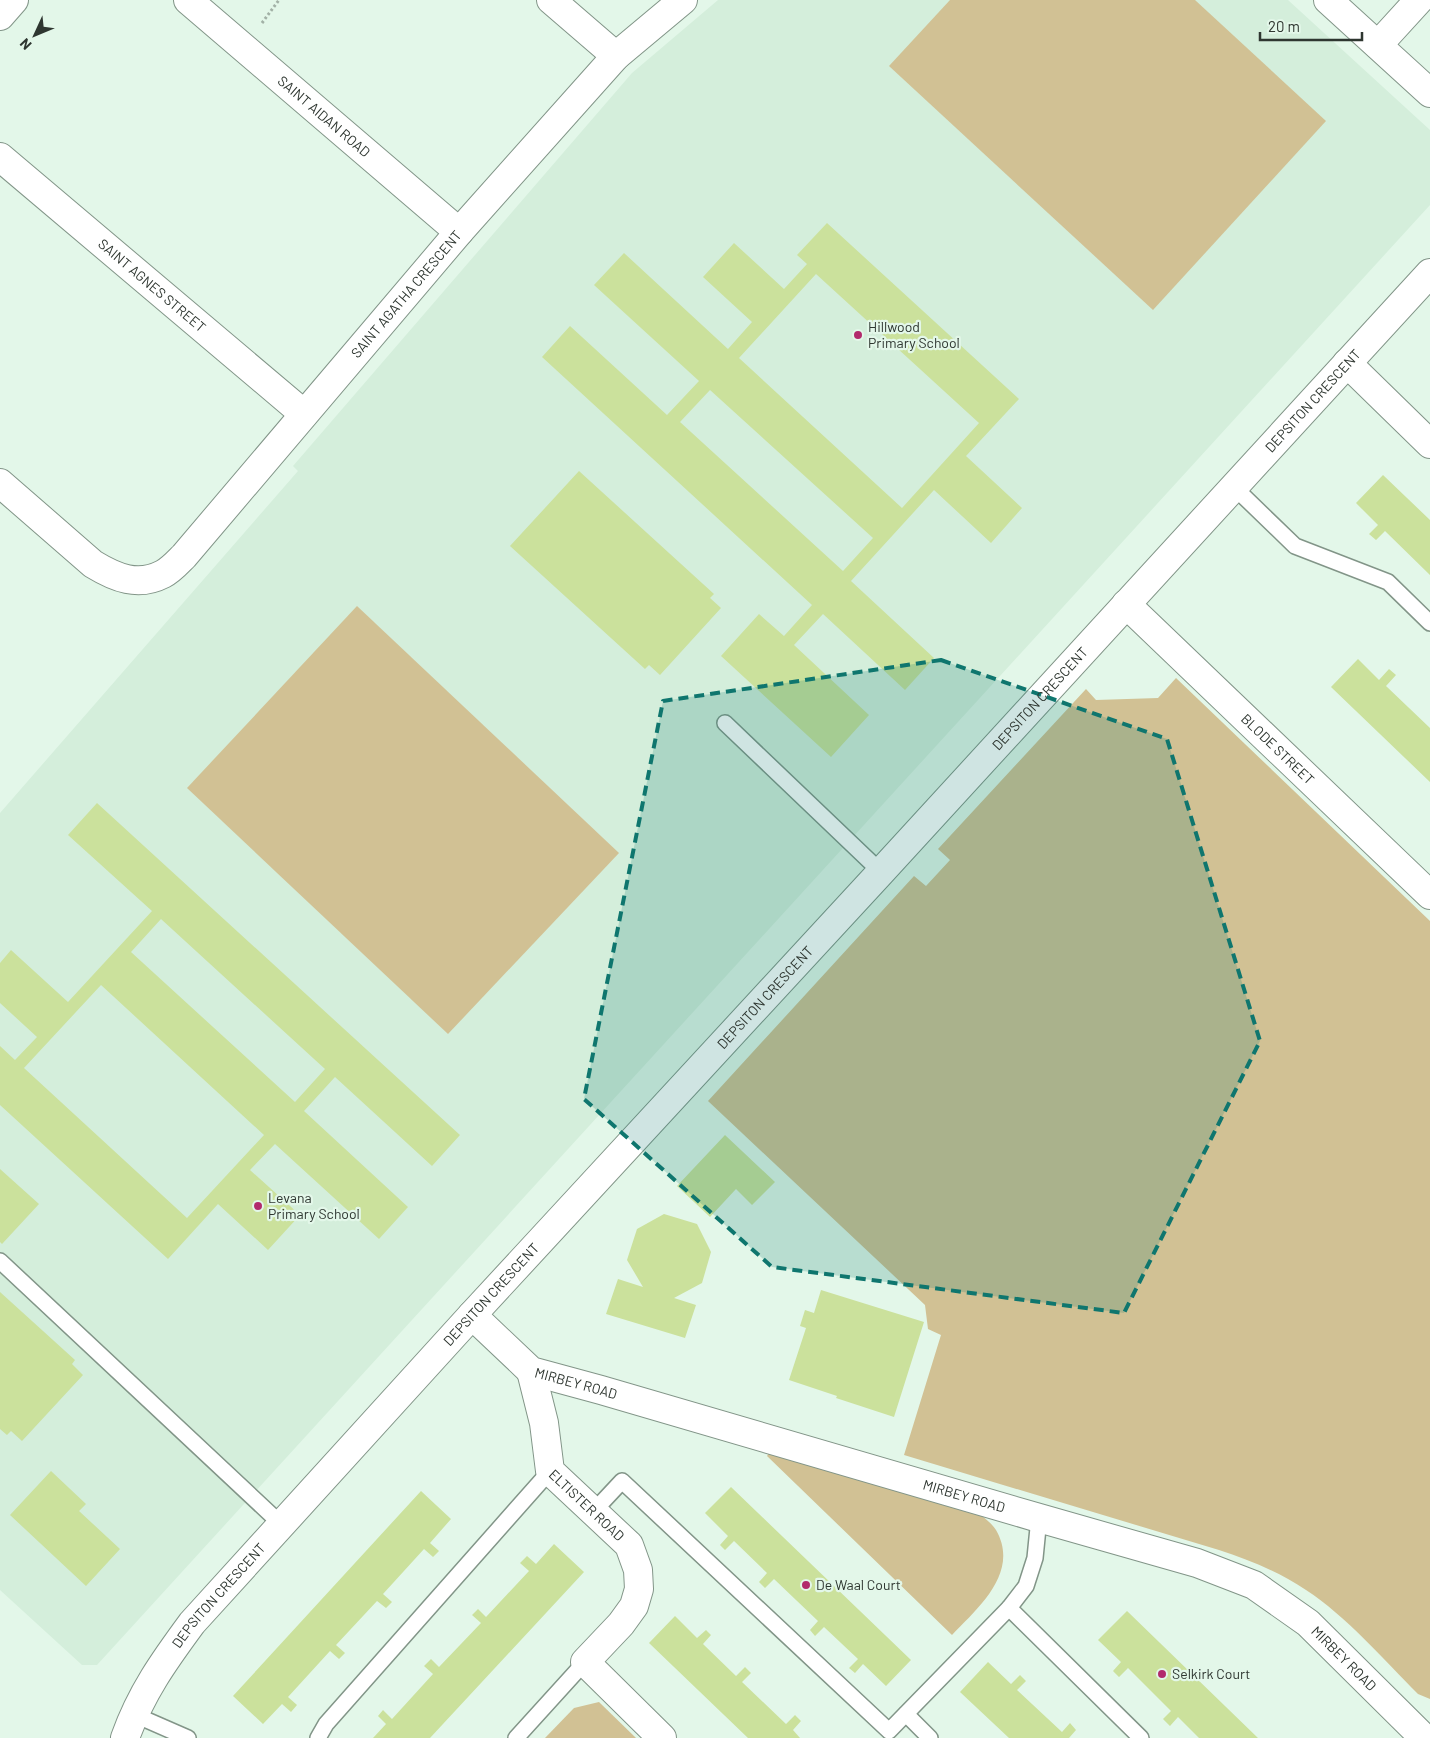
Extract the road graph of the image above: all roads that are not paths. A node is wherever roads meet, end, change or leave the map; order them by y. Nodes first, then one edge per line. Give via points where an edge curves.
1 (14, 0) edge
2 (188, 0) edge
3 (551, 0) edge
4 (683, 0) edge
5 (1328, 0) edge
6 (1420, 0) edge
7 (0, 16) edge
8 (1378, 45) junction
9 (616, 56) junction
10 (1430, 93) edge
11 (0, 158) edge
12 (459, 232) junction
13 (1430, 273) edge
14 (1347, 363) junction
15 (304, 414) junction
16 (1430, 444) edge
17 (0, 483) edge
18 (1234, 487) junction
19 (1126, 604) junction
20 (1430, 623) edge
21 (726, 723) dead end
22 (881, 872) junction
23 (1430, 895) edge
24 (0, 1261) edge
25 (472, 1316) junction
26 (531, 1371) junction
27 (550, 1471) junction
28 (593, 1512) junction
29 (1039, 1518) junction
30 (281, 1524) junction
31 (1009, 1608) junction
32 (585, 1662) junction
33 (906, 1714) junction
34 (130, 1726) edge
35 (1430, 1736) edge
36 (188, 1738) edge
37 (318, 1738) edge
38 (516, 1738) edge
39 (662, 1738) edge
40 (930, 1738) edge
41 (1141, 1738) edge
42 (1425, 1738) edge

1 - 7 street
2 - 12 street, SAINT AIDAN ROAD
3 - 9 street
4 - 9 street, SAINT AGATHA CRESCENT
5 - 8 street
6 - 8 street
8 - 10 street
9 - 12 street, SAINT AGATHA CRESCENT
11 - 15 street, SAINT AGNES STREET
12 - 15 street, SAINT AGATHA CRESCENT
13 - 14 street, DEPSITON CRESCENT
14 - 16 street
14 - 18 street, DEPSITON CRESCENT
15 - 17 street, SAINT AGATHA CRESCENT via 184,556 165,573 147,580 130,581 93,564
18 - 19 street, DEPSITON CRESCENT
18 - 20 lane via 1295,546 1388,582
19 - 22 street, DEPSITON CRESCENT
19 - 23 street, BLODE STREET
21 - 22 lane
22 - 25 street, DEPSITON CRESCENT
24 - 30 lane
25 - 26 street, MIRBEY ROAD
25 - 30 street, DEPSITON CRESCENT
26 - 27 street, ELTISTER ROAD via 544,1424
26 - 29 street, MIRBEY ROAD
27 - 28 street, ELTISTER ROAD
27 - 37 lane via 332,1716
28 - 32 street, ELTISTER ROAD via 629,1545 638,1570 639,1589 634,1606 621,1624
28 - 33 lane via 622,1481 889,1731
29 - 31 lane via 1035,1558 1026,1586
29 - 42 street, MIRBEY ROAD via 1197,1563 1254,1585 1308,1623
30 - 34 street, DEPSITON CRESCENT via 192,1623 156,1672
31 - 33 lane
31 - 41 lane
32 - 38 lane
32 - 39 street
33 - 40 lane
34 - 36 lane
35 - 42 street

